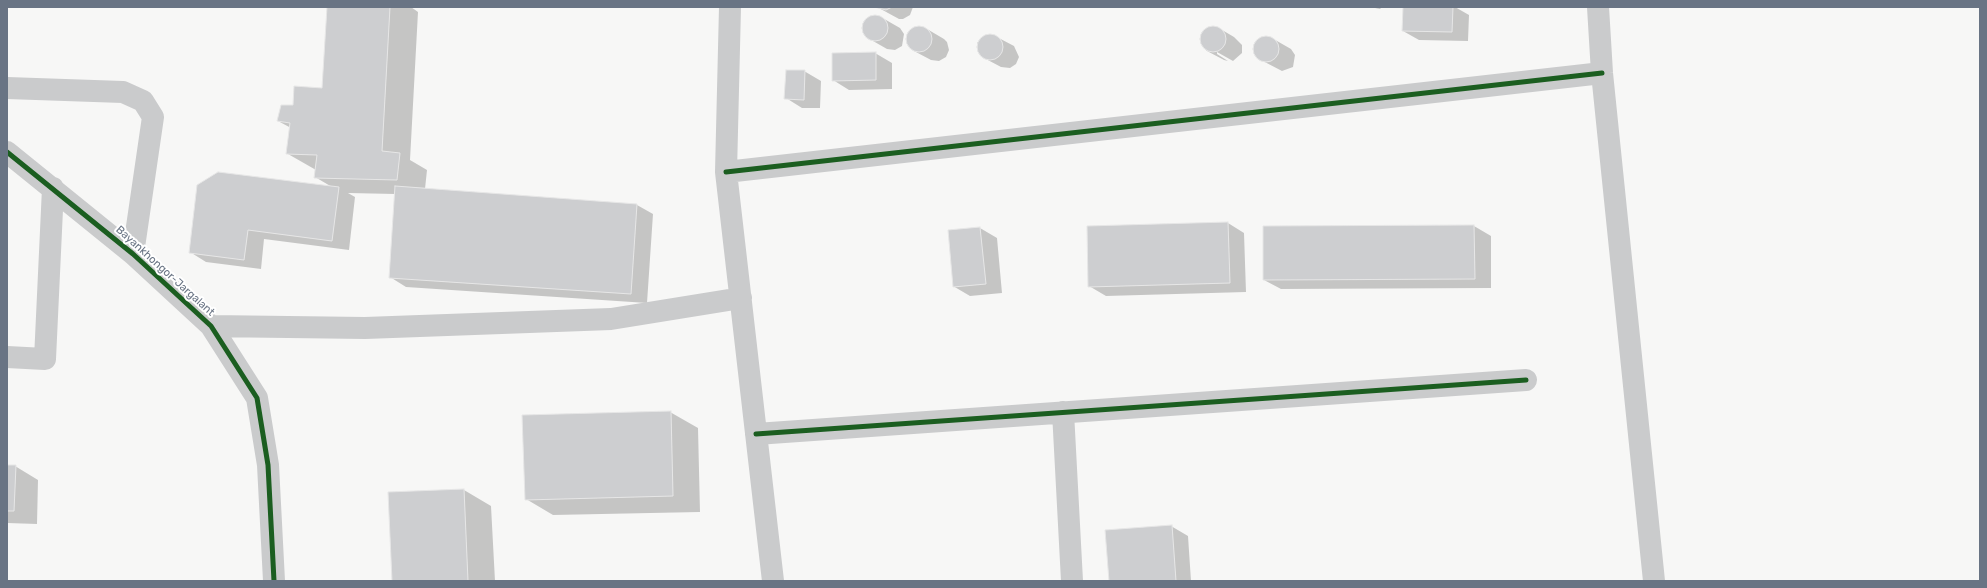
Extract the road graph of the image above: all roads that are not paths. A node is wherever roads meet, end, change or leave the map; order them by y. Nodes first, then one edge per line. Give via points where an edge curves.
1 (730, 7) edge
2 (1598, 7) edge
3 (1602, 73) junction
4 (7, 88) edge
5 (11, 159) edge
6 (726, 172) junction
7 (53, 188) junction
8 (133, 254) junction
9 (741, 298) junction
10 (211, 326) junction
11 (7, 357) edge
12 (1526, 380) dead end
13 (1064, 412) junction
14 (756, 434) junction
15 (274, 581) edge
16 (773, 581) edge
17 (1072, 581) edge
18 (1654, 581) edge

1 - 6 street
2 - 3 street
3 - 6 street
3 - 18 street
4 - 8 street via 123,92 143,101 153,117
5 - 7 street, Bayankhongor-Jargalant
6 - 9 street
7 - 8 street, Bayankhongor-Jargalant
7 - 11 street via 45,359
8 - 10 street, Bayankhongor-Jargalant
9 - 10 street via 610,319 365,328
9 - 14 street
10 - 15 street, Bayankhongor-Jargalant via 257,398 268,465
12 - 13 street
13 - 14 street
13 - 17 street
14 - 16 street

